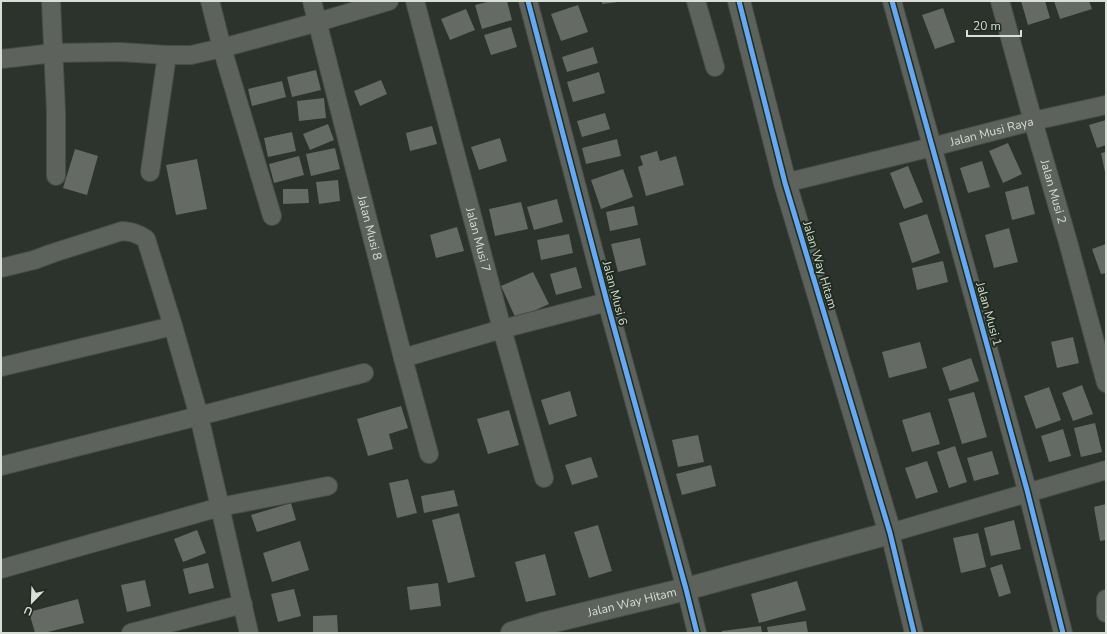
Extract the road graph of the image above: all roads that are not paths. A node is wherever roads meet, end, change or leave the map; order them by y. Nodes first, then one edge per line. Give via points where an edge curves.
1 (51, 1) edge
2 (210, 1) edge
3 (312, 1) edge
4 (389, 1) edge
5 (415, 1) edge
6 (528, 1) edge
7 (696, 1) edge
8 (739, 1) edge
9 (892, 1) edge
10 (1000, 1) edge
11 (318, 22) junction
12 (222, 48) junction
13 (54, 53) junction
14 (167, 55) junction
15 (1, 59) edge
16 (715, 67) dead end
17 (1106, 105) edge
18 (1033, 121) junction
19 (932, 147) junction
20 (150, 172) dead end
21 (56, 176) dead end
22 (785, 183) junction
23 (272, 216) dead end
24 (1, 268) edge
25 (607, 302) junction
26 (173, 326) junction
27 (502, 329) junction
28 (403, 358) junction
29 (1, 367) edge
30 (364, 373) dead end
31 (1106, 383) edge
32 (199, 416) junction
33 (429, 454) dead end
34 (1, 466) edge
35 (1106, 470) edge
36 (544, 478) dead end
37 (328, 486) dead end
38 (1028, 494) junction
39 (220, 507) junction
40 (890, 533) junction
41 (1, 569) edge
42 (686, 588) junction
43 (1106, 599) edge
44 (242, 604) junction
45 (1106, 613) edge
46 (542, 629) edge
47 (516, 632) edge
48 (131, 633) edge
49 (249, 633) edge
50 (697, 633) edge
51 (914, 633) edge
52 (1063, 633) edge

1 - 13 street
2 - 12 street
3 - 11 street, Jalan Musi 8
4 - 11 street
5 - 27 street, Jalan Musi 7
6 - 25 street, Jalan Musi 6
7 - 16 street
8 - 22 street, Jalan Way Hitam
9 - 19 street, Jalan Musi 1
10 - 18 street, Jalan Musi 2
11 - 12 street
11 - 28 street, Jalan Musi 8
12 - 14 street via 190,55
12 - 23 street
13 - 14 street via 120,52
13 - 15 street
13 - 21 street
14 - 20 street
17 - 18 street, Jalan Musi Raya
18 - 19 street, Jalan Musi Raya
18 - 31 street, Jalan Musi 2
19 - 22 street, Jalan Musi Raya
19 - 38 street, Jalan Musi 1
22 - 40 street, Jalan Way Hitam
24 - 26 street via 122,231 139,234 146,239
25 - 27 street
25 - 42 street, Jalan Musi 6
26 - 29 street
26 - 32 street
27 - 28 street
27 - 36 street, Jalan Musi 7
28 - 33 street, Jalan Musi 8
30 - 32 street
32 - 34 street
32 - 39 street
35 - 38 street
37 - 39 street
38 - 40 street
38 - 52 street, Jalan Musi 1
39 - 41 street
39 - 44 street
40 - 42 street, Jalan Way Hitam
40 - 51 street
42 - 46 street, Jalan Way Hitam
42 - 50 street, Jalan Musi 6
43 - 45 street
44 - 48 street
44 - 49 street
46 - 47 street, Jalan Way Hitam

